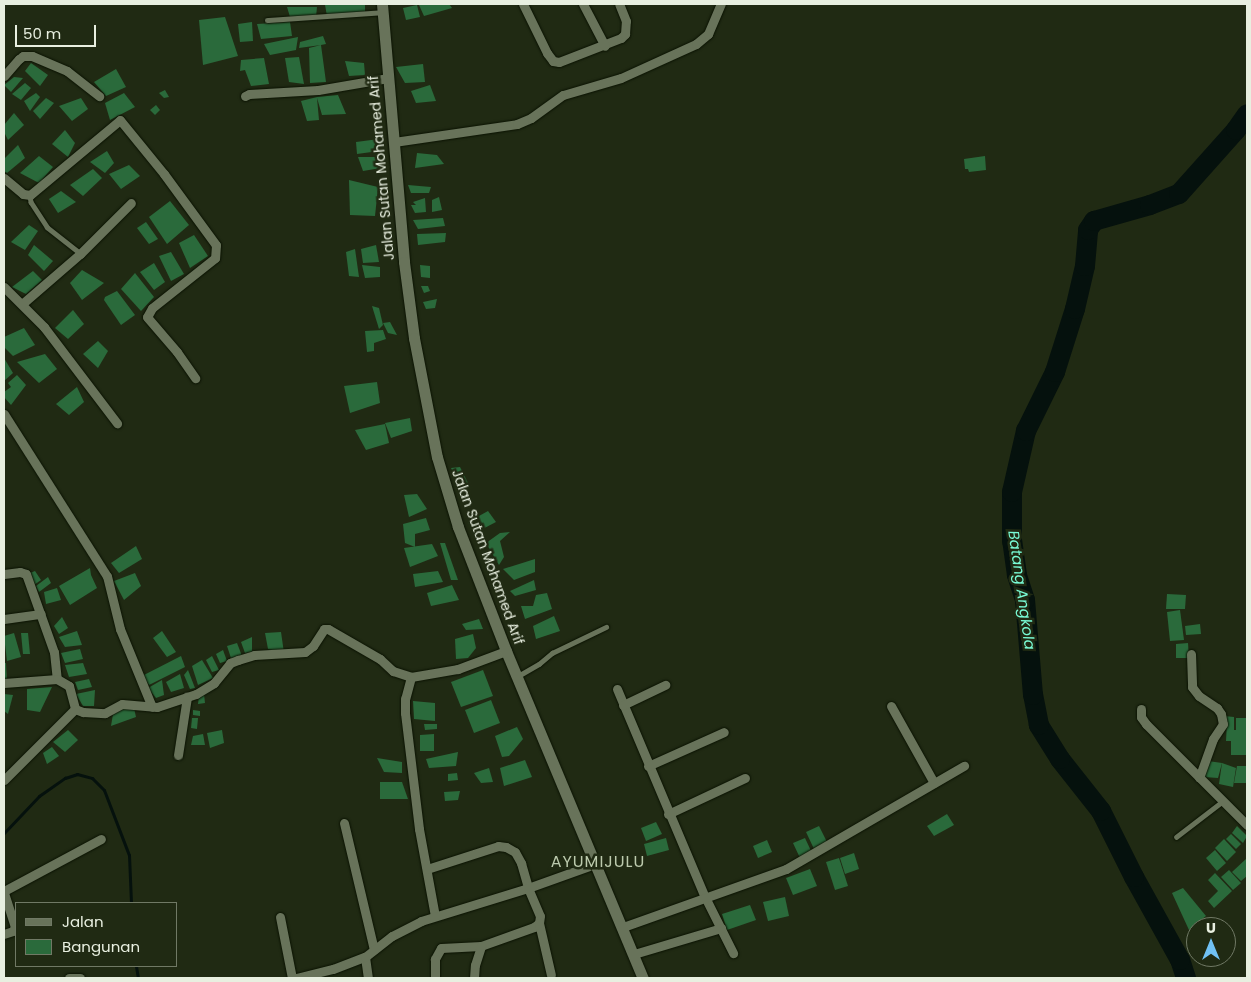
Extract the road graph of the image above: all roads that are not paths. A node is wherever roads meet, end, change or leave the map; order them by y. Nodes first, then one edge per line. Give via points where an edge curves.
1 (524, 4) edge
2 (583, 4) edge
3 (619, 4) edge
4 (721, 4) edge
5 (383, 8) edge
6 (267, 20) dead end
7 (604, 46) junction
8 (4, 76) edge
9 (388, 78) junction
10 (99, 96) dead end
11 (245, 96) dead end
12 (394, 142) junction
13 (4, 178) edge
14 (30, 195) junction
15 (131, 203) dead end
16 (80, 254) junction
17 (4, 287) edge
18 (22, 304) junction
19 (194, 378) dead end
20 (4, 414) edge
21 (118, 423) dead end
22 (4, 574) edge
23 (41, 614) junction
24 (4, 619) edge
25 (606, 627) dead end
26 (506, 651) junction
27 (1191, 654) dead end
28 (517, 676) junction
29 (411, 677) junction
30 (57, 679) junction
31 (4, 683) edge
32 (665, 685) dead end
33 (617, 689) dead end
34 (187, 697) junction
35 (624, 705) junction
36 (891, 706) dead end
37 (152, 707) junction
38 (75, 709) junction
39 (1141, 709) dead end
40 (724, 732) dead end
41 (178, 755) dead end
42 (648, 766) junction
43 (964, 766) dead end
44 (745, 778) dead end
45 (1199, 778) junction
46 (4, 780) edge
47 (934, 784) junction
48 (1222, 801) junction
49 (668, 814) junction
50 (344, 824) dead end
51 (1247, 825) edge
52 (1176, 837) dead end
53 (101, 839) dead end
54 (595, 864) junction
55 (427, 869) junction
56 (528, 888) junction
57 (4, 892) edge
58 (705, 897) junction
59 (435, 916) junction
60 (280, 917) dead end
61 (539, 922) junction
62 (623, 927) junction
63 (721, 928) junction
64 (4, 934) edge
65 (481, 946) junction
66 (374, 950) junction
67 (733, 953) dead end
68 (634, 954) junction
69 (365, 957) junction
70 (551, 976) dead end
71 (69, 978) edge
72 (80, 978) edge
73 (292, 978) edge
74 (296, 978) edge
75 (368, 978) edge
76 (435, 978) edge
77 (474, 978) edge
78 (643, 978) edge

1 - 7 street via 553,61 559,62
2 - 7 street
3 - 7 street via 626,21 625,34
4 - 12 street via 708,34 696,44 621,78 563,95 518,124
5 - 6 lane
5 - 9 street, Jalan Sutan Mohamed Arif
8 - 10 street via 23,56 32,56 67,71
9 - 11 street via 318,90
9 - 12 street, Jalan Sutan Mohamed Arif
12 - 26 street, Jalan Sutan Mohamed Arif via 414,338 436,456 458,527
13 - 14 street via 23,194
14 - 16 lane via 47,227
14 - 19 street via 120,120 216,245 215,258 152,308 147,316
15 - 16 street
16 - 18 street
17 - 18 street
18 - 21 street via 57,343
20 - 37 street via 107,576 120,629
22 - 23 street via 26,574
23 - 24 street
23 - 30 street via 54,652
25 - 28 lane via 552,653
26 - 28 street, Jalan Sutan Mohamed Arif
26 - 29 street via 458,669
27 - 45 street via 1192,687 1198,696 1217,708 1223,724 1213,739
28 - 54 street, Jalan Sutan Mohamed Arif
29 - 34 street via 393,671 357,645 324,629 305,652 254,655 230,663 214,683
29 - 55 street via 405,713
30 - 31 street
30 - 38 street via 69,686
32 - 35 street
33 - 35 street
34 - 37 street
34 - 41 street
35 - 42 street
36 - 47 street
37 - 38 street via 122,704 105,713
38 - 46 street
39 - 45 street via 1141,717 1146,724
40 - 42 street
42 - 49 street
43 - 47 street
44 - 49 street
45 - 48 street
47 - 58 street via 786,869
48 - 51 street
48 - 52 lane
49 - 58 street
50 - 66 street
53 - 57 street
54 - 56 street
54 - 62 street, Jalan Sutan Mohamed Arif
55 - 56 street via 498,846 506,847 516,852 522,863
55 - 59 street
56 - 59 street
56 - 61 street via 540,916
57 - 64 street via 15,927
58 - 62 street
58 - 63 street
59 - 66 street via 392,936
60 - 73 street
61 - 65 street via 534,927
61 - 70 street
62 - 68 street, Jalan Sutan Mohamed Arif
63 - 67 street
63 - 68 street
65 - 76 street via 440,948 435,959
65 - 77 street
66 - 69 street
68 - 78 street, Jalan Sutan Mohamed Arif
69 - 74 street
69 - 75 street
71 - 72 street

